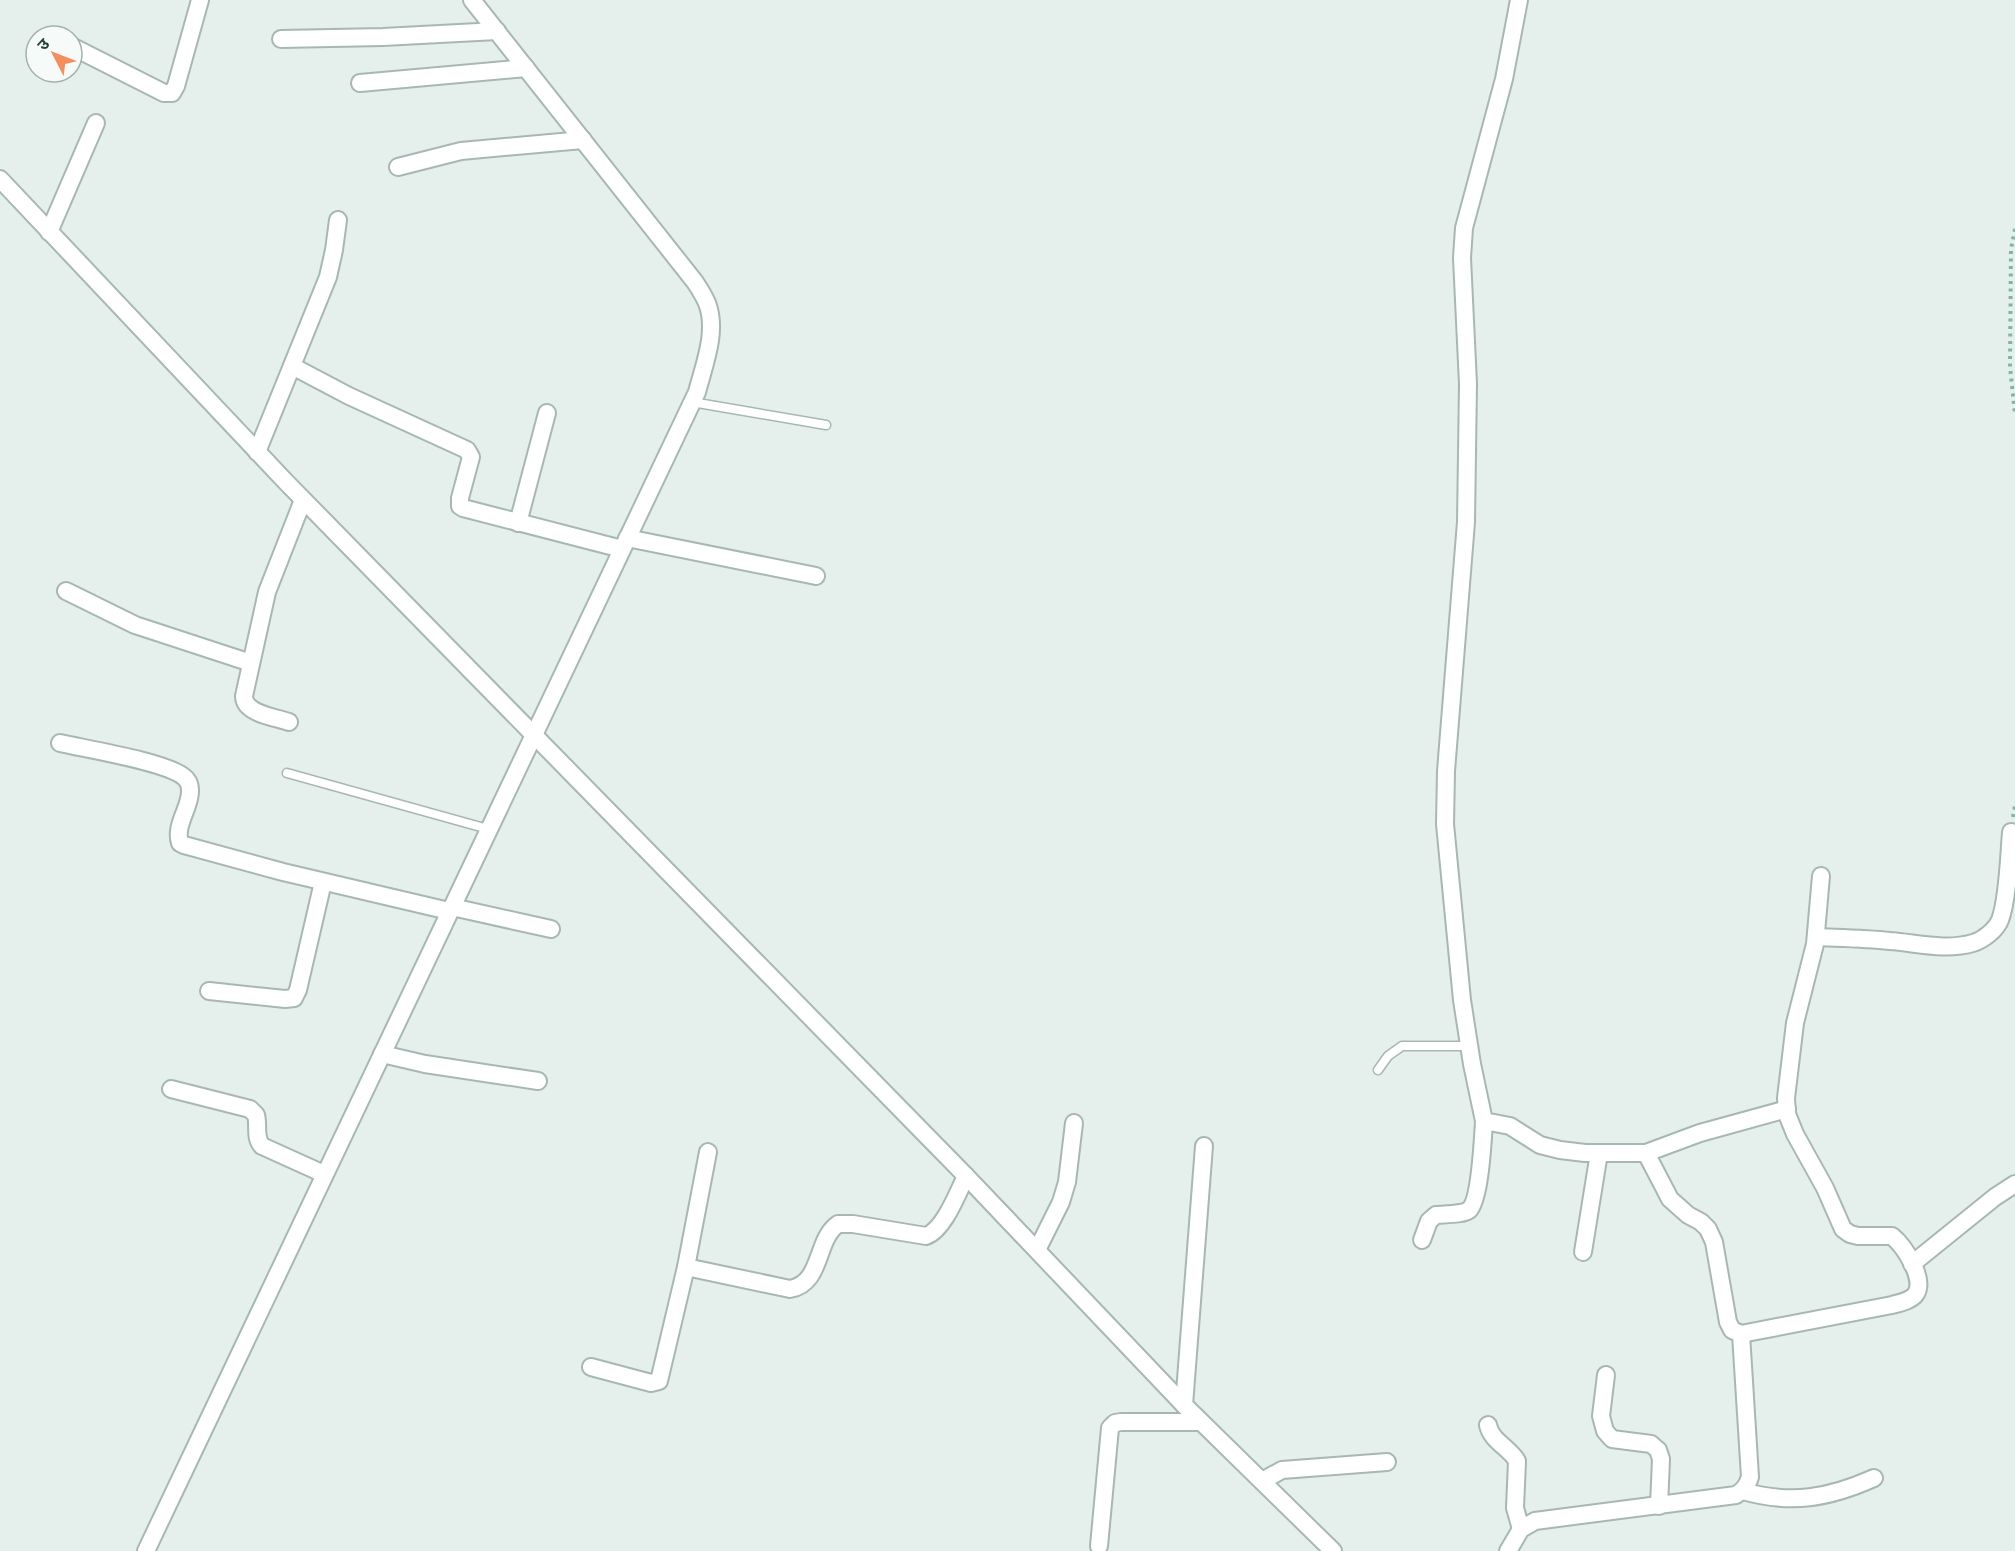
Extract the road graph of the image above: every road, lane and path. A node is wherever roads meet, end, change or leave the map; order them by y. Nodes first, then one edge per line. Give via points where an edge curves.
1 (200, 0) edge
2 (472, 0) edge
3 (1519, 0) edge
4 (497, 31) junction
5 (280, 39) dead end
6 (84, 53) edge
7 (526, 68) junction
8 (360, 83) dead end
9 (96, 123) dead end
10 (583, 140) junction
11 (398, 167) dead end
12 (0, 179) edge
13 (338, 220) dead end
14 (2015, 229) edge
15 (50, 231) junction
16 (292, 366) junction
17 (698, 403) junction
18 (548, 413) dead end
19 (2015, 414) edge
20 (826, 425) dead end
21 (257, 452) junction
22 (303, 500) junction
23 (518, 522) junction
24 (632, 542) junction
25 (816, 576) dead end
26 (66, 591) dead end
27 (251, 663) junction
28 (289, 722) dead end
29 (534, 733) junction
30 (60, 743) dead end
31 (287, 773) dead end
32 (488, 829) junction
33 (2011, 832) dead end
34 (1821, 876) dead end
35 (323, 882) junction
36 (458, 909) junction
37 (551, 929) dead end
38 (1816, 936) junction
39 (209, 991) dead end
40 (1469, 1046) junction
41 (389, 1056) junction
42 (1378, 1071) dead end
43 (538, 1081) dead end
44 (171, 1089) dead end
45 (1787, 1109) junction
46 (1484, 1121) junction
47 (1074, 1123) dead end
48 (1204, 1146) dead end
49 (708, 1152) dead end
50 (1599, 1153) junction
51 (1646, 1153) junction
52 (324, 1174) junction
53 (966, 1176) junction
54 (2015, 1184) edge
55 (1422, 1240) dead end
56 (1037, 1250) junction
57 (1582, 1252) dead end
58 (1912, 1264) junction
59 (686, 1267) junction
60 (1741, 1334) junction
61 (591, 1367) dead end
62 (1606, 1375) dead end
63 (1184, 1405) junction
64 (1201, 1422) junction
65 (1488, 1425) dead end
66 (1387, 1462) dead end
67 (1874, 1478) dead end
68 (1262, 1481) junction
69 (1743, 1491) junction
70 (1659, 1506) junction
71 (1521, 1529) junction
72 (1099, 1546) dead end
73 (146, 1551) edge
74 (1333, 1551) edge
75 (1508, 1551) edge

1 - 6 street via 172,93 164,93
2 - 4 street
3 - 40 street via 1504,79 1464,228 1463,248 1468,384 1466,522 1451,690 1445,824
4 - 5 street
4 - 7 street
7 - 8 street
7 - 10 street
9 - 15 street
10 - 11 street via 461,151
10 - 17 street via 676,257 707,303 711,323
12 - 15 street
13 - 16 street via 328,278
14 - 19 path via 2011,249 2010,367
15 - 21 street
16 - 21 street
16 - 23 street via 467,450 471,457 460,506
17 - 20 lane
17 - 24 street
18 - 23 street
21 - 22 street
22 - 27 street via 267,592
22 - 29 street
23 - 24 street
24 - 25 street
24 - 29 street
26 - 27 street via 135,625
27 - 28 street via 245,705
29 - 32 street
29 - 53 street
30 - 35 street via 151,764 184,777 190,795 178,833 180,843
31 - 32 lane
32 - 36 street
33 - 38 street via 2000,921 1976,943 1942,946
34 - 38 street
35 - 36 street
35 - 39 street via 294,998
36 - 37 street
36 - 41 street
38 - 45 street via 1795,1023
40 - 42 lane via 1402,1046 1388,1056
40 - 46 street
41 - 43 street
41 - 52 street
44 - 52 street via 250,1110 256,1115 258,1142 262,1146
45 - 51 street via 1700,1133
45 - 58 street via 1795,1134 1843,1229 1858,1236 1892,1236
46 - 50 street via 1510,1126 1540,1145
46 - 55 street via 1480,1173 1472,1207 1465,1212 1432,1217
47 - 56 street via 1067,1182
48 - 63 street
49 - 59 street
50 - 51 street
50 - 57 street
51 - 60 street via 1670,1199 1708,1229 1714,1242 1728,1322 1732,1330
52 - 73 street
53 - 56 street
53 - 59 street via 932,1234 838,1224 811,1275 800,1287 790,1289
54 - 58 street
56 - 63 street
58 - 60 street via 1918,1288 1910,1299
59 - 61 street via 659,1381 651,1383
60 - 69 street via 1750,1477
62 - 70 street via 1601,1416 1605,1431 1612,1439 1651,1444 1658,1449
63 - 64 street
64 - 68 street
64 - 72 street via 1121,1422 1110,1428
65 - 71 street via 1494,1438 1517,1461 1515,1508
66 - 68 street via 1282,1470
67 - 69 street via 1851,1489 1807,1498 1782,1500
68 - 74 street
69 - 70 street
70 - 71 street via 1535,1521
71 - 75 street

